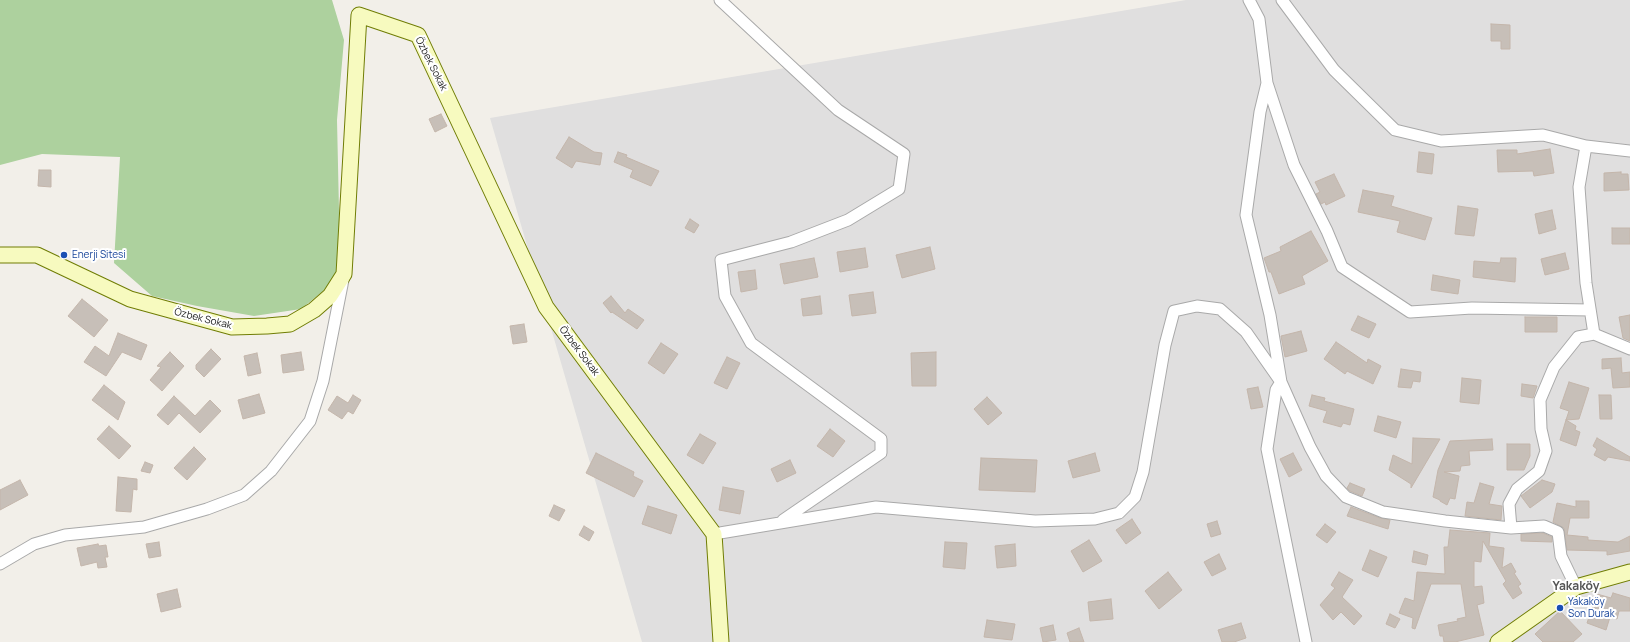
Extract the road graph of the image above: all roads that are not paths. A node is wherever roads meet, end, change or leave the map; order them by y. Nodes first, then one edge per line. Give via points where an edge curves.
1 (720, 0) edge
2 (1249, 0) edge
3 (1282, 0) edge
4 (1267, 82) junction
5 (1586, 146) junction
6 (1630, 150) edge
7 (0, 255) edge
8 (344, 274) junction
9 (1590, 310) junction
10 (1594, 334) junction
11 (1630, 349) edge
12 (1281, 382) junction
13 (780, 523) junction
14 (1511, 528) junction
15 (714, 534) junction
16 (0, 564) edge
17 (1630, 572) edge
18 (1576, 587) junction
19 (721, 642) edge
20 (1306, 642) edge
21 (1498, 642) edge

1 - 13 street via 838,110 904,154 899,189 848,220 791,242 720,260 725,296 751,344 881,439 881,453
2 - 4 street via 1259,19
3 - 5 street via 1334,70 1395,130 1441,140 1543,135
4 - 9 street via 1294,165 1342,266 1410,312 1472,308
4 - 12 street via 1260,112 1246,215 1270,315
5 - 6 street
5 - 9 street via 1579,187
7 - 8 street, Özbek Sokak via 37,255 130,299 232,327 290,324 314,310 330,296
8 - 15 street, Özbek Sokak via 359,15 418,35 546,307
8 - 16 street via 323,381 310,420 271,471 244,495 207,510 144,528 65,535 34,544
9 - 10 street
10 - 11 street
10 - 14 street via 1578,337 1554,367 1540,400 1541,430 1546,451 1539,471 1517,489 1509,504
12 - 13 street via 1246,332 1220,309 1197,306 1174,311 1165,345 1143,472 1135,497 1119,513 1095,519 1035,521 876,507
12 - 14 street via 1326,476 1346,497 1383,512
12 - 20 street via 1276,390 1267,449
13 - 15 street
14 - 18 street via 1544,526 1558,532 1560,556
15 - 19 street
17 - 18 street
18 - 21 street

